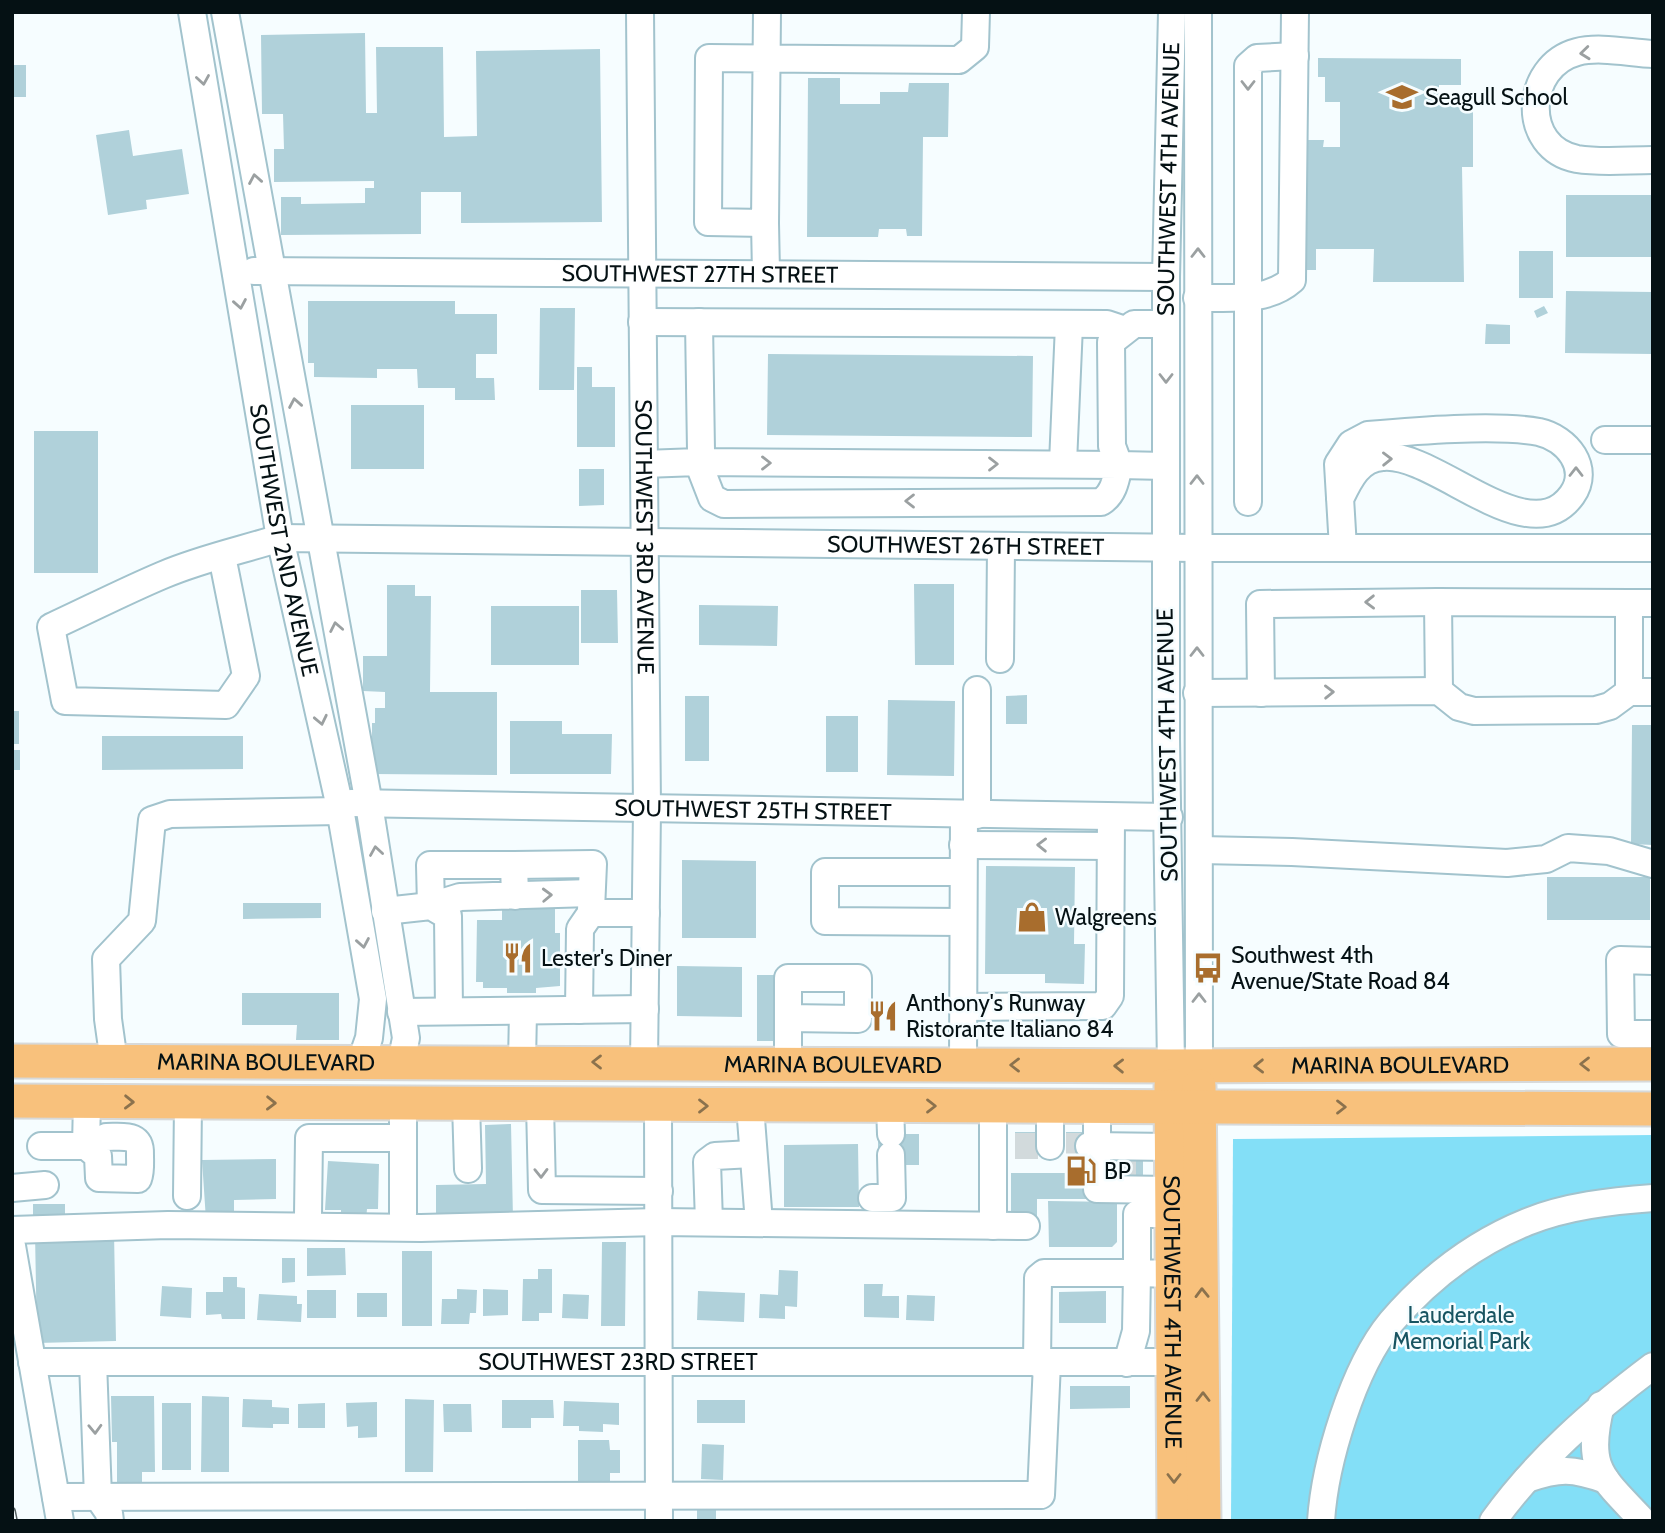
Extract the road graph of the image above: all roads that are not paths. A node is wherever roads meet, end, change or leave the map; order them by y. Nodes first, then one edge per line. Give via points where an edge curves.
1 (192, 12) edge
2 (225, 12) edge
3 (640, 12) edge
4 (767, 12) edge
5 (976, 12) edge
6 (1172, 12) edge
7 (1198, 12) edge
8 (1295, 12) edge
9 (1653, 54) edge
10 (1294, 56) junction
11 (767, 59) junction
12 (1653, 160) edge
13 (765, 223) junction
14 (234, 270) junction
15 (271, 271) junction
16 (642, 272) junction
17 (766, 273) junction
18 (1166, 277) junction
19 (1249, 297) junction
20 (1198, 299) junction
21 (642, 322) junction
22 (699, 322) junction
23 (1069, 324) junction
24 (1166, 324) junction
25 (1125, 330) junction
26 (1605, 440) dead end
27 (1653, 440) edge
28 (698, 463) junction
29 (1063, 463) junction
30 (644, 464) junction
31 (1119, 465) junction
32 (1166, 466) junction
33 (1340, 499) junction
34 (1248, 502) dead end
35 (280, 538) junction
36 (319, 538) junction
37 (645, 543) junction
38 (1001, 547) junction
39 (1166, 548) junction
40 (1197, 548) junction
41 (1343, 548) junction
42 (1653, 548) edge
43 (222, 556) junction
44 (1438, 601) junction
45 (1641, 603) edge
46 (1000, 659) dead end
47 (977, 691) dead end
48 (1439, 691) junction
49 (1644, 692) edge
50 (1197, 693) junction
51 (1261, 693) junction
52 (369, 804) junction
53 (340, 807) junction
54 (647, 809) junction
55 (971, 814) junction
56 (1111, 817) junction
57 (1169, 817) junction
58 (963, 845) junction
59 (1110, 846) junction
60 (1200, 850) junction
61 (1653, 864) edge
62 (514, 865) junction
63 (963, 872) junction
64 (515, 896) junction
65 (591, 903) junction
66 (431, 906) junction
67 (385, 911) junction
68 (646, 913) junction
69 (963, 922) junction
70 (1653, 961) edge
71 (963, 1007) junction
72 (645, 1009) junction
73 (523, 1010) junction
74 (579, 1010) junction
75 (449, 1011) junction
76 (401, 1012) junction
77 (788, 1018) dead end
78 (1653, 1034) edge
79 (114, 1062) junction
80 (644, 1062) junction
81 (690, 1062) junction
82 (401, 1063) junction
83 (522, 1063) junction
84 (788, 1063) junction
85 (17, 1064) edge
86 (360, 1064) junction
87 (1653, 1064) edge
88 (963, 1065) junction
89 (1185, 1066) junction
90 (12, 1101) edge
91 (87, 1101) junction
92 (188, 1102) junction
93 (309, 1104) junction
94 (403, 1104) junction
95 (466, 1104) junction
96 (540, 1105) junction
97 (611, 1106) junction
98 (658, 1106) junction
99 (750, 1106) junction
100 (1186, 1107) junction
101 (1653, 1109) edge
102 (891, 1132) junction
103 (1049, 1134) junction
104 (309, 1138) junction
105 (403, 1138) junction
106 (41, 1146) dead end
107 (752, 1154) junction
108 (468, 1169) dead end
109 (1145, 1173) junction
110 (45, 1185) dead end
111 (12, 1188) edge
112 (659, 1191) junction
113 (187, 1196) dead end
114 (873, 1198) dead end
115 (1653, 1198) edge
116 (403, 1214) dead end
117 (308, 1215) dead end
118 (659, 1222) junction
119 (709, 1222) junction
120 (759, 1223) junction
121 (993, 1226) junction
122 (1026, 1226) dead end
123 (12, 1230) edge
124 (12, 1246) edge
125 (1137, 1273) junction
126 (1173, 1289) junction
127 (1137, 1303) junction
128 (33, 1362) junction
129 (93, 1362) junction
130 (660, 1362) junction
131 (1188, 1362) junction
132 (1042, 1363) junction
133 (1127, 1363) junction
134 (1653, 1366) edge
135 (1601, 1405) junction
136 (1527, 1479) junction
137 (1606, 1480) junction
138 (98, 1497) junction
139 (659, 1508) edge
140 (58, 1509) edge
141 (110, 1521) edge
142 (1174, 1521) edge
143 (1204, 1521) edge
144 (1321, 1521) edge
145 (1493, 1521) edge
146 (1643, 1521) edge

1 -> 14 street, SOUTHWEST 2ND AVENUE
15 -> 2 street, SOUTHWEST 2ND AVENUE
3 - 16 street, SOUTHWEST 3RD AVENUE
4 - 11 street
5 - 11 street via 975,47 959,60
6 - 18 street, SOUTHWEST 4TH AVENUE
20 -> 7 street, SOUTHWEST 4TH AVENUE
8 - 10 street
9 -> 12 street via 1577,52 1543,75 1534,98 1543,136 1575,159
10 - 19 street via 1292,280 1263,296
10 -> 19 street via 1257,58 1248,66
11 - 13 street
11 - 13 street via 709,58 708,222
13 - 17 street
14 - 15 street, SOUTHWEST 27TH STREET
14 -> 35 street, SOUTHWEST 2ND AVENUE
15 - 16 street, SOUTHWEST 27TH STREET
36 -> 15 street, SOUTHWEST 2ND AVENUE
16 - 17 street, SOUTHWEST 27TH STREET
16 - 21 street, SOUTHWEST 3RD AVENUE
17 - 18 street, SOUTHWEST 27TH STREET
18 - 24 street, SOUTHWEST 4TH AVENUE
19 - 20 street
19 - 34 street
40 -> 20 street, SOUTHWEST 4TH AVENUE
21 - 22 street
21 - 30 street, SOUTHWEST 3RD AVENUE
22 - 23 street
22 - 28 street
23 - 25 street via 1107,324
23 - 29 street
24 - 25 street via 1134,324
24 -> 32 street, SOUTHWEST 4TH AVENUE
25 - 31 street via 1111,342 1112,446
26 - 27 street
28 -> 29 street
28 - 30 street
31 -> 28 street via 1108,498 1101,502 724,504 712,498
29 - 31 street
30 - 37 street, SOUTHWEST 3RD AVENUE
31 - 32 street
32 - 39 street, SOUTHWEST 4TH AVENUE
33 -> 33 street via 1361,465 1382,456 1406,460 1517,511 1538,515 1569,499 1576,489 1579,465 1570,449 1539,432 1368,435 1351,444 1338,464
33 - 41 street
35 - 36 street, SOUTHWEST 26TH STREET
35 - 43 street, SOUTHWEST 26TH STREET
35 -> 53 street, SOUTHWEST 2ND AVENUE
36 - 37 street, SOUTHWEST 26TH STREET
52 -> 36 street, SOUTHWEST 2ND AVENUE
37 - 38 street, SOUTHWEST 26TH STREET
37 - 54 street, SOUTHWEST 3RD AVENUE
38 - 39 street, SOUTHWEST 26TH STREET
38 - 46 street
39 - 40 street, SOUTHWEST 26TH STREET
39 - 57 street, SOUTHWEST 4TH AVENUE
40 - 41 street, SOUTHWEST 26TH STREET
50 -> 40 street, SOUTHWEST 4TH AVENUE
41 - 42 street, SOUTHWEST 26TH STREET
43 - 43 street, SOUTHWEST 26TH STREET via 164,574 51,627 65,701 226,705 246,676
44 - 45 street
44 - 48 street
44 -> 51 street via 1260,604
45 - 49 street
47 - 55 street
48 - 49 street via 1459,707 1474,711 1596,710
51 -> 48 street
50 - 51 street
50 - 60 street, SOUTHWEST 4TH AVENUE
52 - 53 street, SOUTHWEST 25TH STREET
52 - 54 street, SOUTHWEST 25TH STREET
67 -> 52 street, SOUTHWEST 2ND AVENUE
53 - 79 street, SOUTHWEST 25TH STREET via 170,814 152,820 142,921 106,959
53 -> 86 street, SOUTHWEST 2ND AVENUE via 373,999 369,1038
54 - 55 street, SOUTHWEST 25TH STREET
54 - 68 street, SOUTHWEST 3RD AVENUE
55 - 56 street, SOUTHWEST 25TH STREET
55 - 58 street
56 - 57 street, SOUTHWEST 25TH STREET
56 - 59 street
57 - 89 street, SOUTHWEST 4TH AVENUE
59 -> 58 street
58 - 63 street
59 - 71 street via 1110,996 1103,1006
60 - 61 street via 1507,863 1546,859 1568,848 1609,851
89 -> 60 street, SOUTHWEST 4TH AVENUE
62 - 64 street
62 - 65 street via 593,864
62 - 66 street via 430,865
63 - 69 street
63 - 69 street via 825,872 825,920
64 -> 65 street
64 - 66 street via 460,897
65 - 68 street
65 - 74 street via 580,929
66 - 67 street
66 - 75 street via 448,916
67 - 76 street, SOUTHWEST 2ND AVENUE
68 - 72 street, SOUTHWEST 3RD AVENUE
69 - 71 street
70 - 78 street via 1620,960 1621,1034
71 - 88 street
72 - 74 street
72 - 80 street, SOUTHWEST 3RD AVENUE
73 - 74 street
73 - 75 street
73 - 83 street
75 - 76 street
76 - 82 street, SOUTHWEST 2ND AVENUE via 406,1041
77 - 84 street
79 - 85 main road, MARINA BOULEVARD
79 - 86 main road, MARINA BOULEVARD
80 - 81 main road, MARINA BOULEVARD
80 -> 83 main road, MARINA BOULEVARD
80 - 97 main road via 632,1087
81 - 84 main road, MARINA BOULEVARD
81 - 98 main road via 662,1093
82 - 83 main road, MARINA BOULEVARD
82 - 86 main road, MARINA BOULEVARD
82 - 93 main road via 374,1085 346,1097
84 - 88 main road, MARINA BOULEVARD
87 -> 89 main road, MARINA BOULEVARD
89 -> 88 main road, MARINA BOULEVARD
89 - 100 main road, SOUTHWEST 4TH AVENUE
90 - 91 main road, MARINA BOULEVARD
91 -> 92 main road, MARINA BOULEVARD
91 - 106 street via 86,1146
92 -> 93 main road, MARINA BOULEVARD
92 - 113 street
93 - 94 main road, MARINA BOULEVARD
93 - 104 street
94 - 95 main road, MARINA BOULEVARD
94 - 105 street
95 - 96 main road, MARINA BOULEVARD
95 - 108 street
96 - 97 main road, MARINA BOULEVARD
96 -> 112 street via 541,1190
97 - 98 main road, MARINA BOULEVARD
98 -> 99 main road, MARINA BOULEVARD
98 - 112 street
99 - 102 main road, MARINA BOULEVARD
99 - 107 street
100 -> 101 main road, MARINA BOULEVARD
100 - 103 main road, MARINA BOULEVARD
100 - 109 main road, SOUTHWEST 4TH AVENUE
131 -> 100 main road, SOUTHWEST 4TH AVENUE
102 -> 103 main road, MARINA BOULEVARD
102 - 114 street via 892,1198
103 - 109 street
103 - 109 street via 1097,1189
103 - 121 street
104 - 105 street
104 - 117 street
105 - 116 street
107 - 119 street via 715,1156 707,1162
107 - 120 street
109 - 125 street via 1136,1214
109 - 126 main road, SOUTHWEST 4TH AVENUE
110 - 111 street
112 - 118 street
115 - 144 street via 1576,1208 1529,1221 1474,1248 1426,1286 1390,1323 1358,1380 1337,1433
118 - 119 street
118 - 123 street
118 - 130 street
119 - 120 street
120 - 121 street
121 - 122 street
124 - 128 street
125 - 126 street
125 - 127 street
125 - 132 street via 1044,1273 1038,1278
126 - 127 street
126 - 131 main road, SOUTHWEST 4TH AVENUE
127 - 133 street via 1136,1331
128 - 129 street, SOUTHWEST 23RD STREET
128 - 140 street
129 - 130 street, SOUTHWEST 23RD STREET
129 -> 138 street
130 - 132 street, SOUTHWEST 23RD STREET
130 - 139 street
131 - 133 street, SOUTHWEST 23RD STREET
131 -> 142 main road, SOUTHWEST 4TH AVENUE
143 -> 131 main road, SOUTHWEST 4TH AVENUE
132 - 133 street, SOUTHWEST 23RD STREET
132 - 139 street via 1041,1496
134 - 135 street
135 - 136 street
135 - 137 street via 1593,1438 1595,1457
136 - 137 street via 1554,1470 1577,1469
136 - 145 street
137 - 146 street
138 - 139 street
138 - 140 street
138 - 141 street

